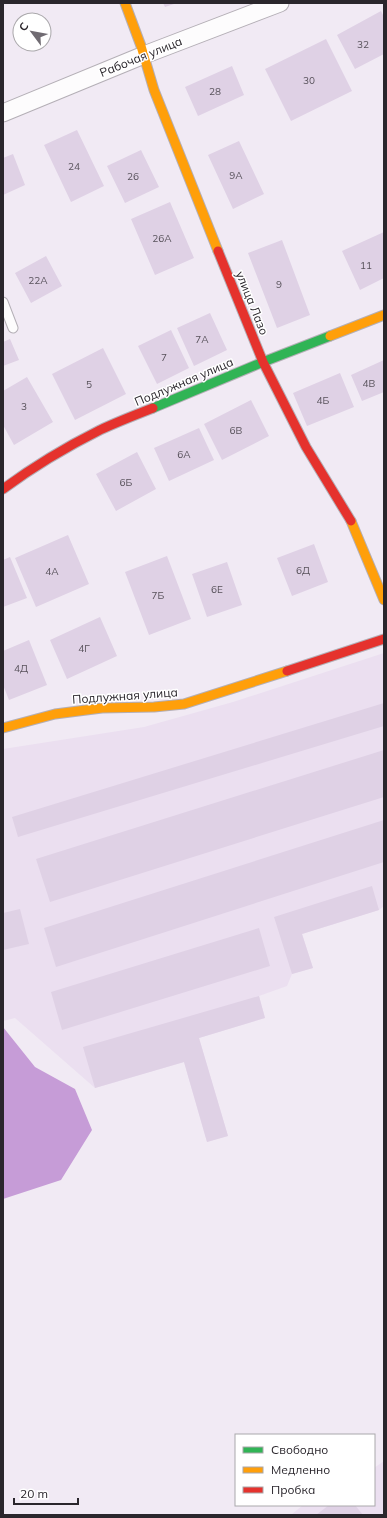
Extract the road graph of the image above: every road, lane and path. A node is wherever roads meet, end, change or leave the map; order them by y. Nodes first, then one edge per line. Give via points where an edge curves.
1 (125, 3) edge
2 (280, 3) edge
3 (144, 55) junction
4 (3, 113) edge
5 (3, 302) edge
6 (384, 315) edge
7 (13, 328) dead end
8 (263, 362) junction
9 (3, 489) edge
10 (384, 600) edge
11 (384, 639) edge
12 (3, 728) edge

1 - 3 street, улица Лазо
2 - 3 street, Рабочая улица
3 - 4 street, Рабочая улица
3 - 8 street, улица Лазо via 154,90
5 - 7 lane
6 - 8 street, Подлужная улица
8 - 9 street, Подлужная улица via 100,430 56,454
8 - 10 street, улица Лазо via 306,447 353,524
11 - 12 street, Подлужная улица via 184,704 102,708 55,714

